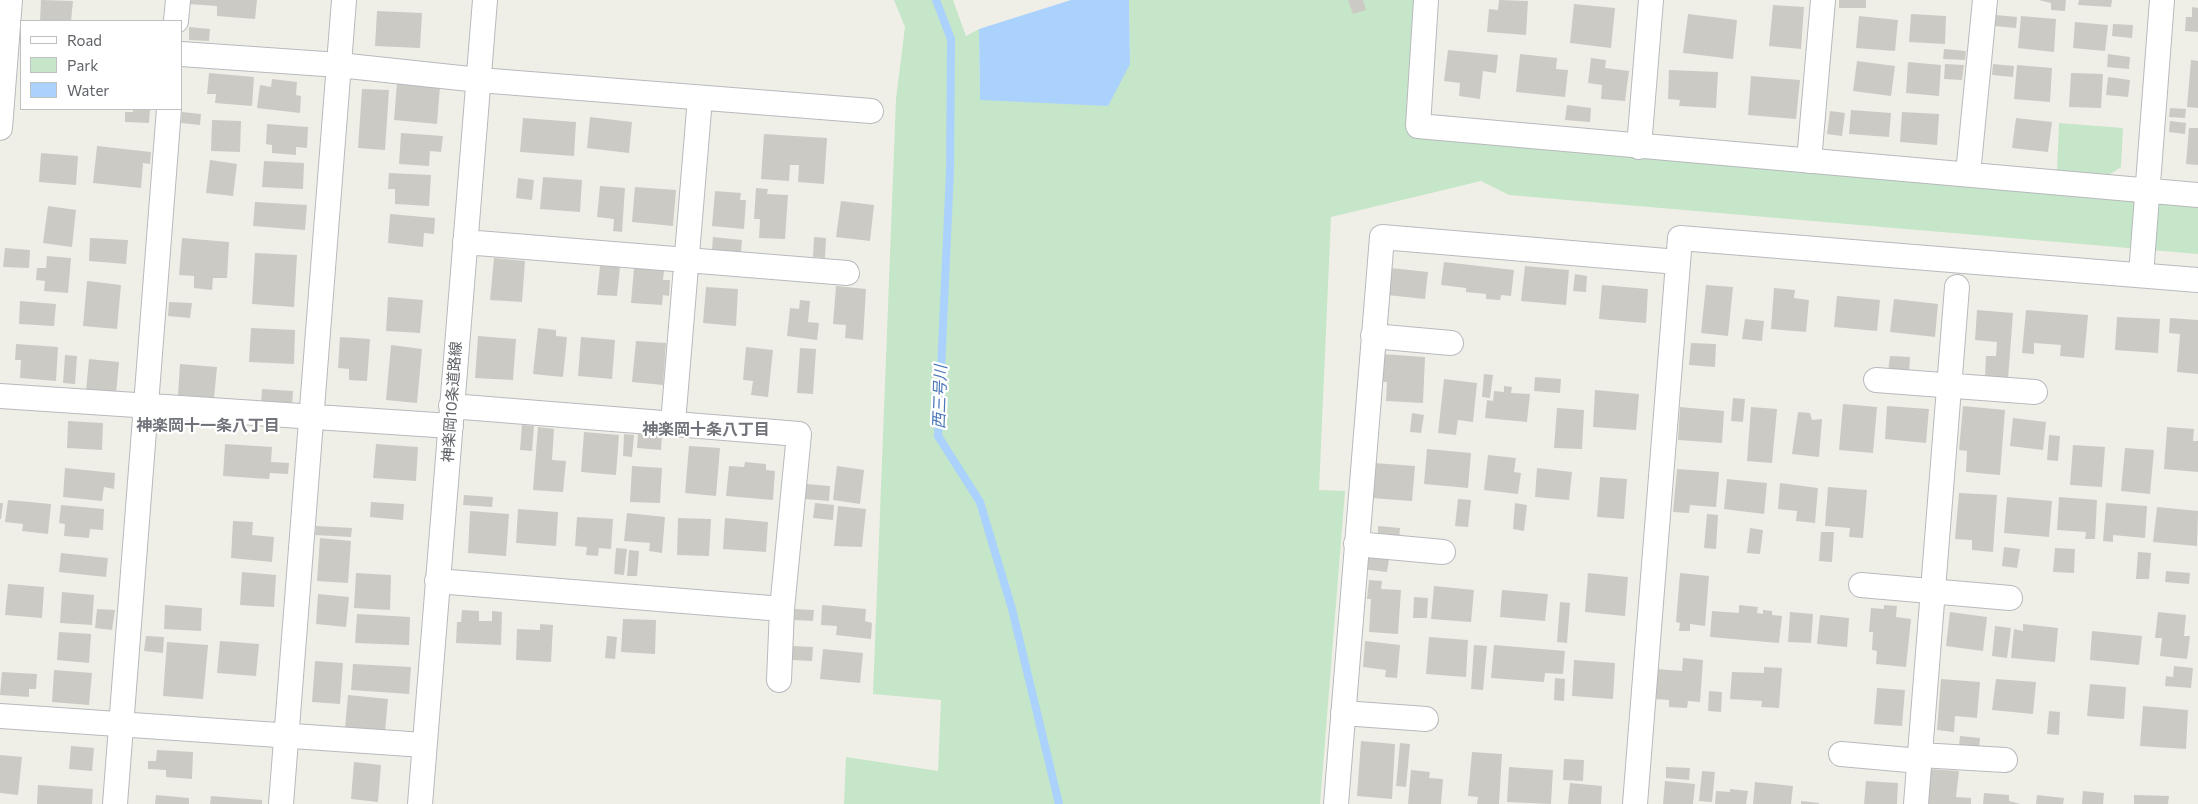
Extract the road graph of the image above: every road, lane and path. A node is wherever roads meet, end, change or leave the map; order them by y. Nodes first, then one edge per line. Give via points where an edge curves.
1 (10, 0) edge
2 (178, 0) edge
3 (344, 0) edge
4 (485, 0) edge
5 (1426, 0) edge
6 (1652, 0) edge
7 (1823, 0) edge
8 (1985, 0) edge
9 (2162, 0) edge
10 (176, 20) edge
11 (14, 42) edge
12 (182, 54) edge
13 (339, 65) junction
14 (479, 80) junction
15 (700, 98) junction
16 (169, 110) edge
17 (871, 111) dead end
18 (0, 128) edge
19 (1639, 147) junction
20 (1809, 160) junction
21 (1968, 174) junction
22 (2147, 191) junction
23 (2198, 195) edge
24 (465, 242) junction
25 (686, 260) junction
26 (1678, 262) junction
27 (847, 273) dead end
28 (2140, 275) junction
29 (2198, 280) edge
30 (1958, 287) dead end
31 (1374, 336) junction
32 (1451, 343) dead end
33 (1876, 380) dead end
34 (1949, 386) junction
35 (2035, 392) dead end
36 (0, 396) edge
37 (146, 406) junction
38 (451, 416) junction
39 (312, 417) junction
40 (673, 423) junction
41 (1356, 544) junction
42 (1443, 552) dead end
43 (437, 581) junction
44 (1861, 585) dead end
45 (1933, 592) junction
46 (2010, 598) dead end
47 (782, 609) junction
48 (779, 680) dead end
49 (1344, 713) junction
50 (0, 716) edge
51 (1426, 719) dead end
52 (122, 724) junction
53 (288, 735) junction
54 (424, 745) junction
55 (1841, 754) dead end
56 (1920, 758) junction
57 (2005, 760) dead end
58 (115, 804) edge
59 (281, 804) edge
60 (420, 804) edge
61 (1336, 804) edge
62 (1635, 804) edge
63 (1916, 804) edge

1 - 11 street
2 - 10 street
3 - 13 street
4 - 14 street, 神楽岡10条道路線
5 - 19 street via 1418,126
6 - 19 street
7 - 20 street
8 - 21 street
9 - 22 street
11 - 18 street
12 - 13 street
13 - 14 street
13 - 39 street
14 - 15 street
14 - 24 street, 神楽岡10条道路線
15 - 17 street
15 - 25 street
16 - 37 street
19 - 20 street
20 - 21 street
21 - 22 street
22 - 23 street
22 - 28 street
24 - 25 street
24 - 38 street, 神楽岡10条道路線
25 - 27 street
25 - 40 street
26 - 28 street via 1680,238
26 - 31 street via 1382,237
26 - 62 street
28 - 29 street
30 - 34 street
31 - 32 street
31 - 41 street
33 - 34 street
34 - 35 street
34 - 45 street
36 - 37 street
37 - 39 street
37 - 52 street
38 - 39 street
38 - 40 street
38 - 43 street, 神楽岡10条道路線
39 - 53 street
40 - 47 street via 799,434
41 - 42 street
41 - 49 street
43 - 47 street
43 - 54 street, 神楽岡10条道路線
44 - 45 street
45 - 46 street
45 - 56 street
47 - 48 street
49 - 51 street
49 - 61 street
50 - 52 street
52 - 53 street
52 - 58 street
53 - 54 street
53 - 59 street
54 - 60 street, 神楽岡10条道路線
55 - 56 street
56 - 57 street
56 - 63 street

